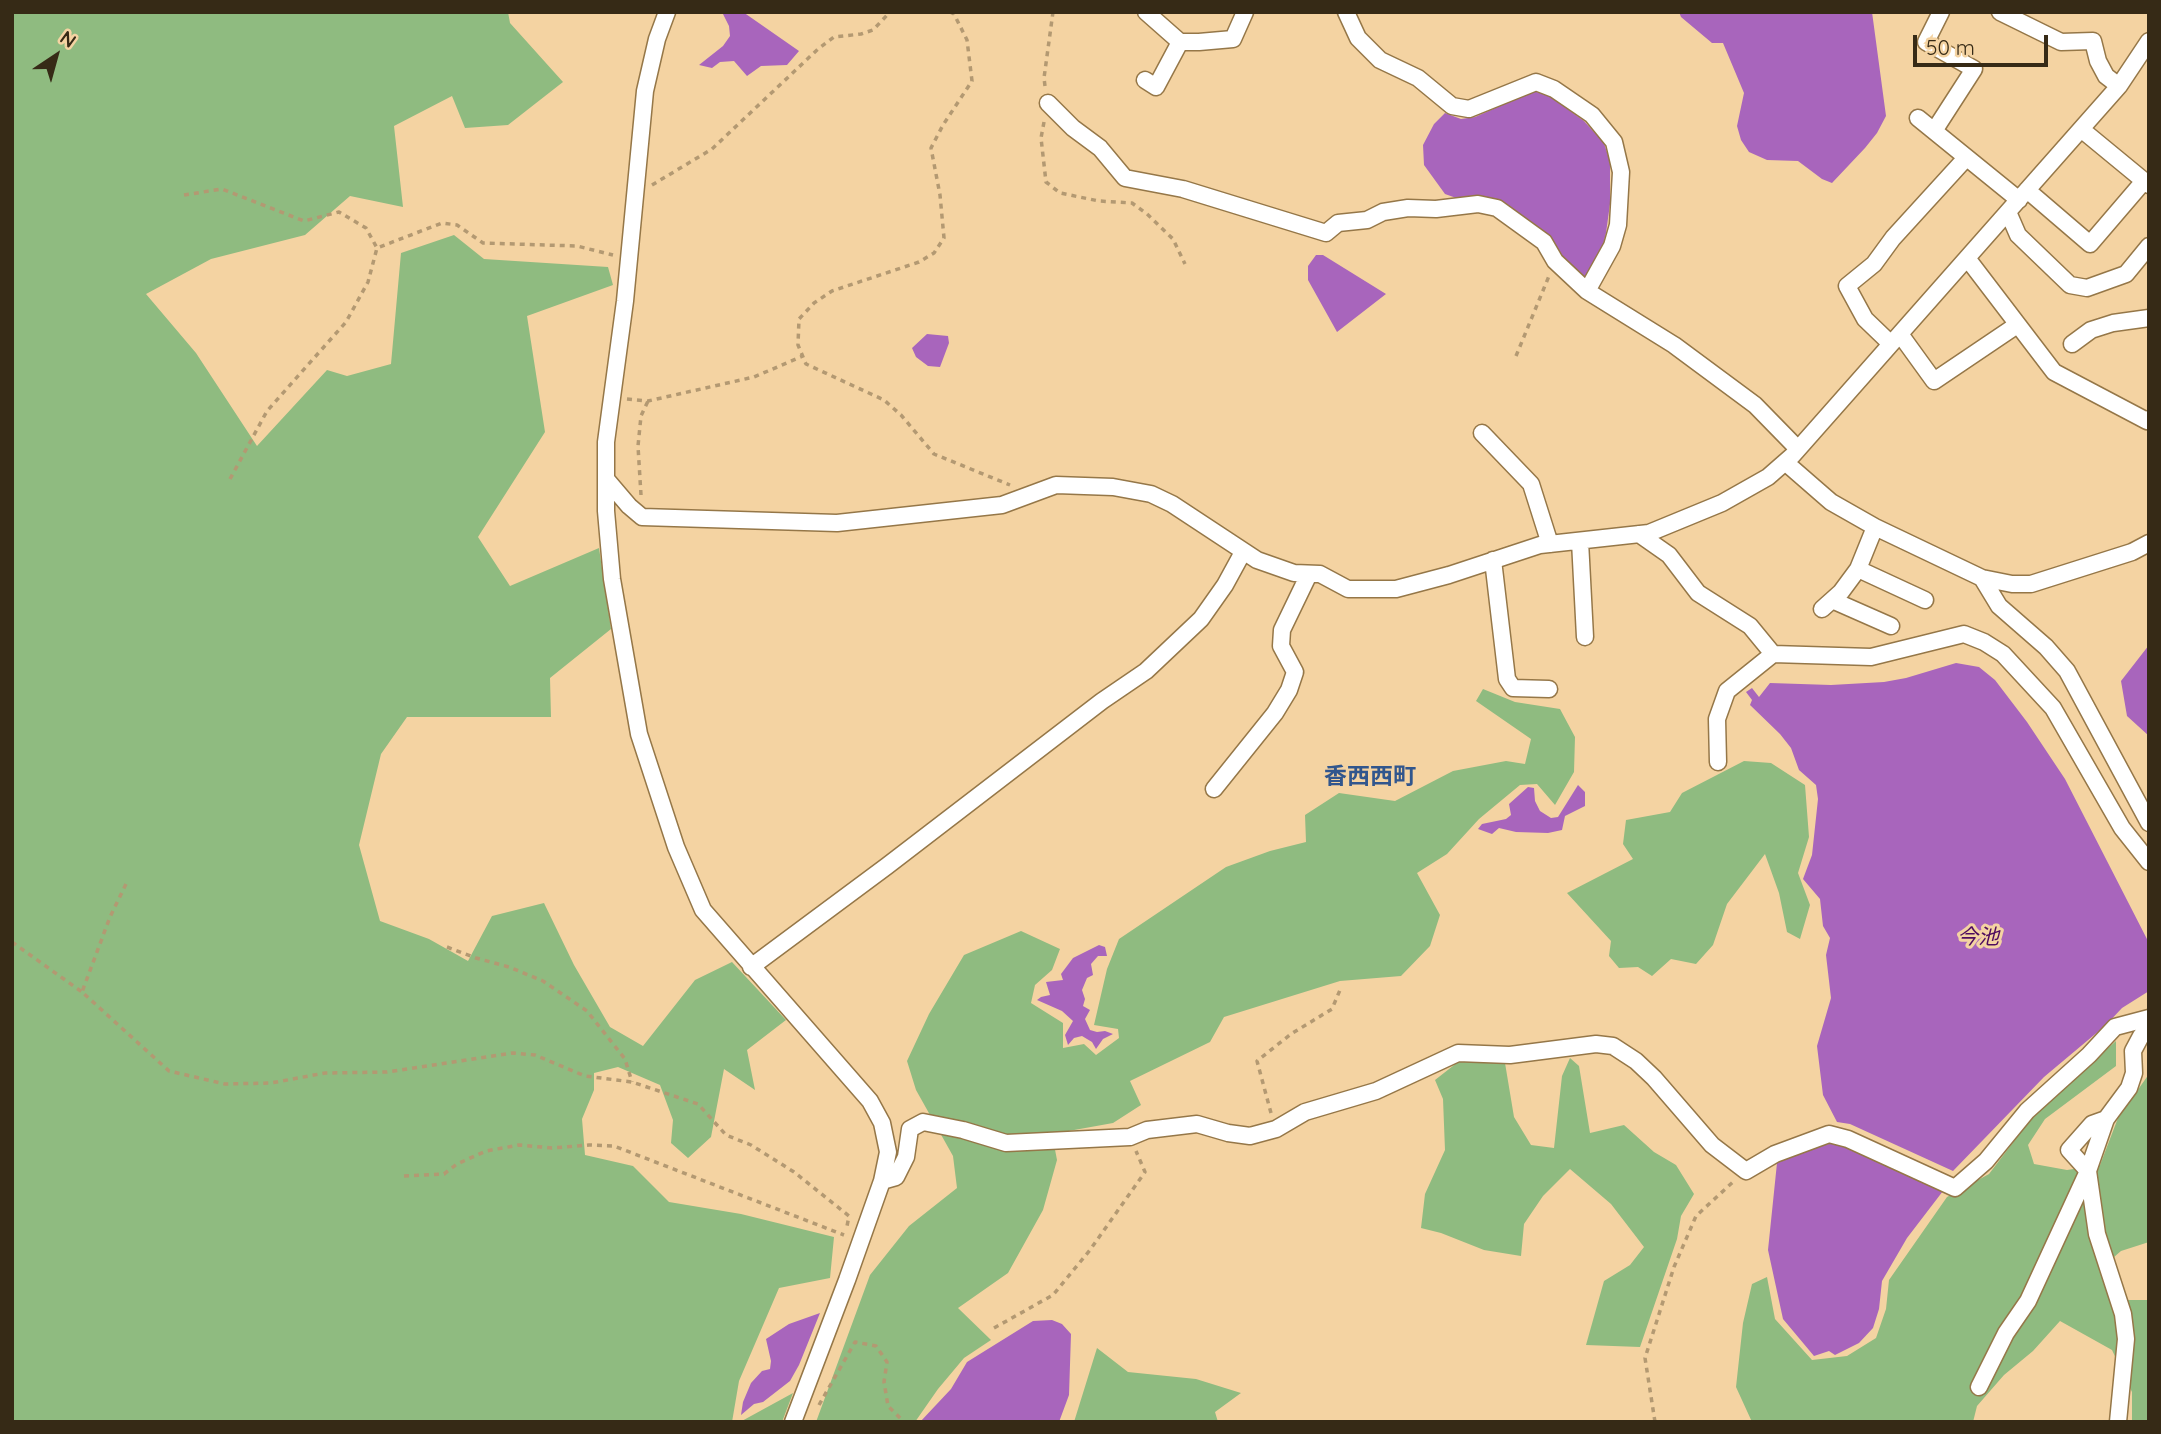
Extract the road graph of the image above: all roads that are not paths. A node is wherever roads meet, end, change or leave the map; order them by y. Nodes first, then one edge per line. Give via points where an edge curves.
1 (667, 12) edge
2 (1146, 12) edge
3 (1245, 12) edge
4 (1346, 12) edge
5 (1941, 12) edge
6 (2000, 12) edge
7 (1180, 42) junction
8 (2147, 46) edge
9 (1145, 80) dead end
10 (2119, 86) junction
11 (1048, 103) dead end
12 (1918, 118) dead end
13 (2081, 130) junction
14 (1934, 131) junction
15 (1966, 158) junction
16 (2146, 183) edge
17 (2018, 200) junction
18 (2149, 246) edge
19 (1967, 258) junction
20 (1587, 291) junction
21 (2149, 318) edge
22 (2017, 325) junction
23 (1896, 339) junction
24 (2072, 344) dead end
25 (2149, 419) edge
26 (1482, 433) dead end
27 (1798, 449) junction
28 (1786, 462) junction
29 (606, 479) junction
30 (1875, 527) junction
31 (1639, 534) junction
32 (1580, 541) junction
33 (2149, 542) edge
34 (1550, 544) junction
35 (1243, 552) junction
36 (1493, 560) junction
37 (1858, 569) junction
38 (1309, 574) junction
39 (1982, 578) junction
40 (1925, 600) dead end
41 (1891, 626) dead end
42 (1585, 637) dead end
43 (1773, 654) junction
44 (1549, 689) dead end
45 (1718, 762) dead end
46 (1214, 789) dead end
47 (2149, 823) edge
48 (2149, 862) edge
49 (751, 967) junction
50 (2149, 1018) edge
51 (2149, 1030) edge
52 (2106, 1119) junction
53 (2088, 1171) junction
54 (882, 1181) junction
55 (1979, 1387) dead end
56 (793, 1422) edge
57 (2118, 1422) edge

1 - 29 street via 645,91 606,442
2 - 7 street
3 - 7 street via 1233,39
4 - 20 street via 1358,38 1380,60 1418,78 1452,106 1469,109 1536,82 1592,116 1614,142 1621,172 1612,246
5 - 14 street via 1926,42 1974,69
6 - 10 street via 2061,42 2093,41 2106,76
7 - 9 street via 1156,88
8 - 10 street
10 - 13 street
11 - 20 street via 1100,148 1125,178 1183,188 1325,233 1338,223 1408,208 1478,204 1497,208 1544,242 1555,261
12 - 14 street
13 - 16 street
13 - 17 street
14 - 15 street
15 - 17 street
15 - 23 street via 1874,264 1847,286 1866,319
16 - 17 street via 2090,244
17 - 18 street via 2018,236 2070,285 2087,288 2126,274
17 - 19 street
19 - 22 street
19 - 23 street
20 - 27 street via 1674,345 1745,398
21 - 24 street via 2091,330
22 - 23 street via 1934,381
22 - 25 street via 2053,372
23 - 27 street
26 - 34 street via 1531,484
27 - 28 street
28 - 30 street via 1831,502
28 - 31 street via 1722,503
29 - 35 street via 642,517 837,523 1002,505 1056,485 1112,487 1151,494 1172,504
29 - 49 street via 612,579 639,734 676,847 703,910
30 - 37 street
30 - 39 street
31 - 32 street
31 - 43 street via 1669,555 1698,593 1750,626
32 - 34 street
32 - 42 street
33 - 39 street via 2132,552 2031,583
34 - 36 street
35 - 38 street via 1294,573
35 - 49 street via 1201,619 1146,671
36 - 38 street via 1396,589 1348,589 1320,574
36 - 44 street via 1507,679 1513,688
37 - 40 street
37 - 41 street via 1827,604
38 - 46 street via 1282,630 1281,646 1295,672 1289,690
39 - 47 street via 1999,606 2067,671
43 - 45 street via 1727,691 1717,719
43 - 48 street via 1871,657 1964,634 1984,642 2003,654 2053,708 2122,828
49 - 54 street via 870,1101 882,1123 888,1152
50 - 54 street via 2115,1027 1955,1188 1829,1134 1775,1154 1746,1171 1712,1145 1636,1061 1613,1046 1596,1044 1510,1055 1458,1053 1376,1091 1305,1112 1276,1129 1250,1136 1197,1124 1129,1136 1006,1143 923,1122 911,1129 906,1157 896,1177
51 - 52 street via 2133,1051 2129,1088
52 - 53 street
52 - 53 street via 2091,1124 2069,1150
53 - 55 street via 2028,1301
53 - 57 street via 2097,1234 2123,1314 2126,1339
54 - 56 street

